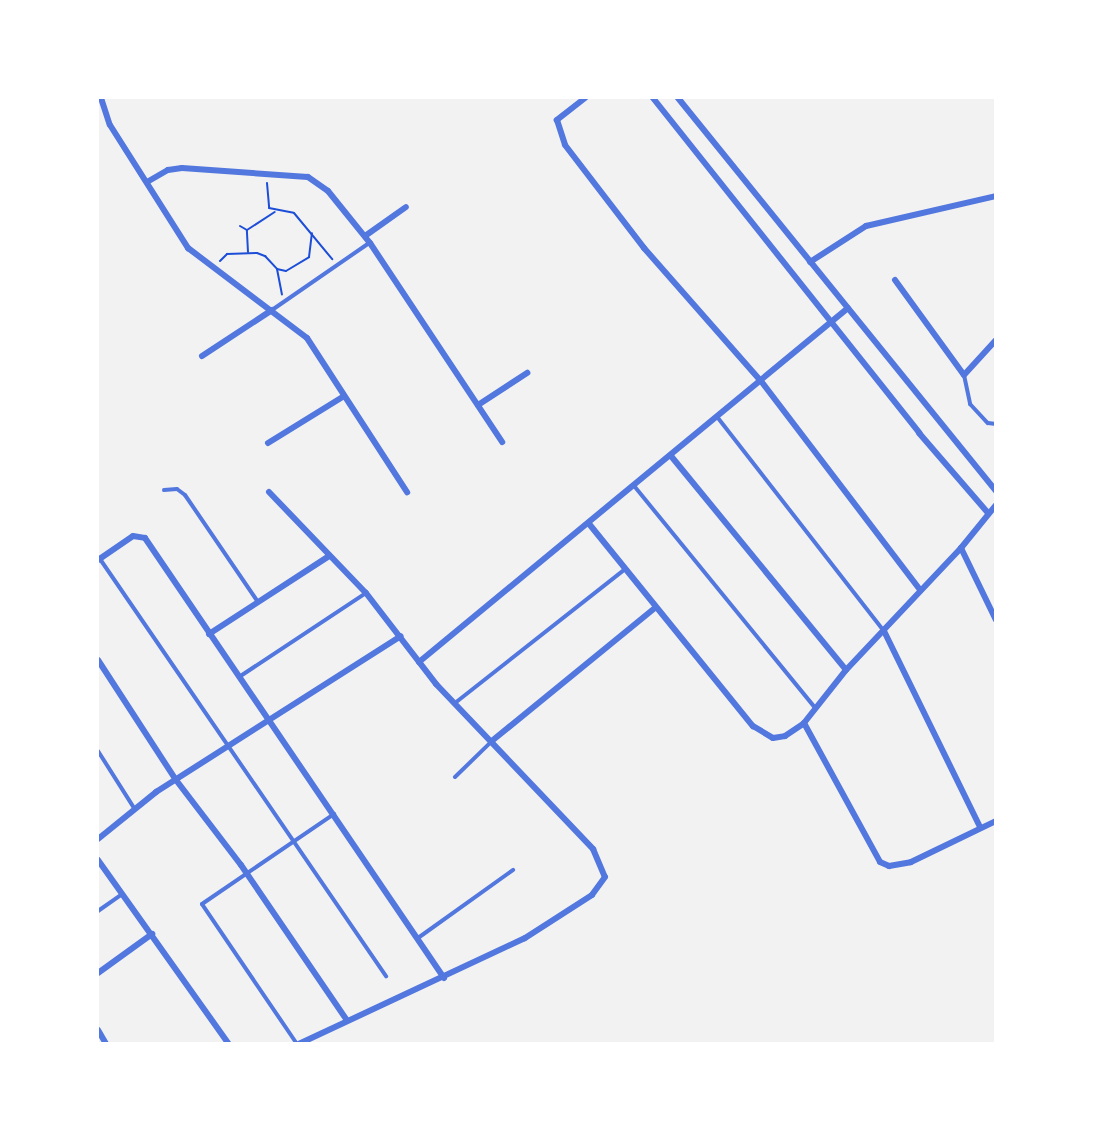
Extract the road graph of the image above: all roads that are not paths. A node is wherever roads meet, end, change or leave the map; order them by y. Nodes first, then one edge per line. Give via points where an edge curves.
1 (101, 98) edge
2 (585, 98) edge
3 (653, 98) edge
4 (678, 98) edge
5 (147, 182) junction
6 (996, 196) edge
7 (406, 207) dead end
8 (365, 236) junction
9 (370, 243) junction
10 (810, 262) junction
11 (895, 280) dead end
12 (848, 308) junction
13 (272, 310) junction
14 (831, 322) junction
15 (996, 340) edge
16 (202, 356) dead end
17 (527, 374) dead end
18 (964, 375) junction
19 (761, 381) junction
20 (344, 396) junction
21 (478, 405) junction
22 (718, 418) junction
23 (996, 424) edge
24 (502, 442) dead end
25 (268, 443) dead end
26 (671, 456) junction
27 (635, 487) junction
28 (164, 490) dead end
29 (996, 491) edge
30 (269, 492) dead end
31 (407, 492) dead end
32 (996, 505) edge
33 (988, 513) junction
34 (590, 525) junction
35 (961, 548) junction
36 (329, 556) junction
37 (99, 559) edge
38 (625, 568) junction
39 (920, 590) junction
40 (366, 593) junction
41 (258, 602) junction
42 (656, 607) junction
43 (993, 607) edge
44 (996, 620) edge
45 (884, 631) junction
46 (209, 634) junction
47 (401, 636) junction
48 (98, 660) edge
49 (419, 662) junction
50 (846, 670) junction
51 (238, 678) junction
52 (455, 703) junction
53 (816, 709) junction
54 (269, 721) junction
55 (804, 723) junction
56 (493, 740) junction
57 (227, 748) junction
58 (98, 751) edge
59 (455, 777) dead end
60 (176, 780) junction
61 (134, 808) junction
62 (335, 813) junction
63 (996, 821) edge
64 (980, 827) junction
65 (98, 839) edge
66 (292, 841) junction
67 (98, 860) edge
68 (513, 870) dead end
69 (246, 873) junction
70 (122, 893) junction
71 (98, 911) edge
72 (152, 934) junction
73 (418, 938) junction
74 (98, 973) edge
75 (386, 976) dead end
76 (444, 978) junction
77 (346, 1019) junction
78 (98, 1030) edge
79 (106, 1044) edge
80 (229, 1044) edge
81 (298, 1044) edge

1 - 5 street via 110,125
2 - 19 street via 558,120 565,145 644,248
3 - 14 street
4 - 10 street
5 - 8 street via 168,170 182,168 308,177 328,191
5 - 13 street via 188,248
6 - 10 street via 866,226
7 - 8 street
8 - 9 street
9 - 13 lane
9 - 21 street
10 - 12 street
11 - 18 street
12 - 14 street
12 - 29 street
13 - 16 street
13 - 20 street via 307,338
14 - 19 street
14 - 33 street
15 - 18 street
17 - 21 street
18 - 23 lane via 970,404 988,423
19 - 22 street
19 - 39 street
20 - 25 street
20 - 31 street
21 - 24 street
22 - 26 street
22 - 45 lane
26 - 27 street
26 - 50 street
27 - 34 street
27 - 53 lane
28 - 41 lane via 177,489 185,495
30 - 36 street
32 - 33 street
33 - 35 street
34 - 38 street
34 - 49 street
35 - 39 street
35 - 43 street
36 - 40 street
36 - 41 street
37 - 46 street via 139,534
37 - 57 lane
38 - 42 street
38 - 52 lane
39 - 45 street
40 - 47 street
40 - 51 lane
41 - 46 street
42 - 55 street via 763,734 785,736
42 - 56 street
43 - 44 street
45 - 50 street
45 - 64 street
46 - 51 street
47 - 49 street
47 - 54 street
48 - 60 street
49 - 52 street
50 - 53 street
51 - 54 street
52 - 56 street
53 - 55 street
54 - 57 street
54 - 62 street
55 - 64 street via 880,862 889,867 910,862
56 - 59 lane
56 - 76 street via 593,849 605,877 592,895 525,938
57 - 60 street
57 - 66 lane
58 - 61 lane
60 - 61 street
60 - 69 street
61 - 65 street
62 - 66 lane
62 - 73 street
63 - 64 street
66 - 69 lane
66 - 75 lane
67 - 70 street
68 - 73 lane
69 - 77 street
69 - 81 lane via 202,904
70 - 71 lane
70 - 72 street
72 - 74 street
72 - 80 street
73 - 76 street
76 - 77 street
77 - 81 street
78 - 79 street

